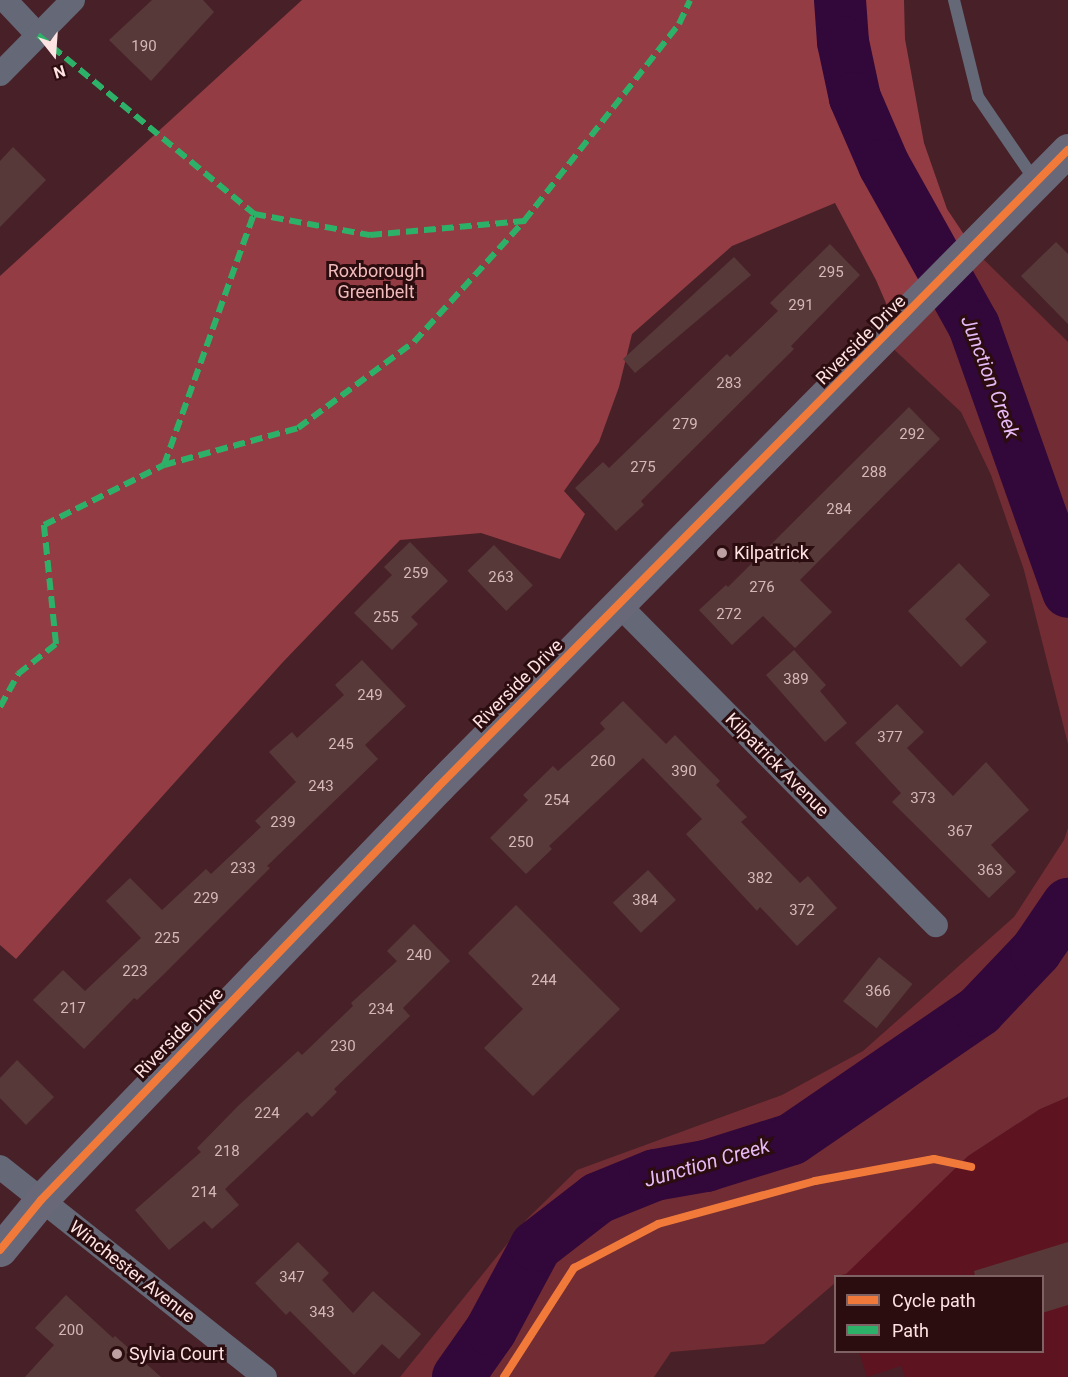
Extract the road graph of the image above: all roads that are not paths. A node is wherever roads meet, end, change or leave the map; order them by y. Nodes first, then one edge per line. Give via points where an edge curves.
1 (5, 0) edge
2 (73, 0) edge
3 (954, 0) edge
4 (38, 35) junction
5 (0, 74) edge
6 (1068, 150) edge
7 (1036, 183) junction
8 (618, 604) junction
9 (936, 925) dead end
10 (0, 1167) edge
11 (41, 1200) junction
12 (0, 1250) edge
13 (265, 1377) edge

1 - 4 street
2 - 4 street
3 - 7 lane via 978,97
4 - 5 street
6 - 7 street, Riverside Drive
7 - 8 street, Riverside Drive
8 - 9 street, Kilpatrick Avenue
8 - 11 street, Riverside Drive
10 - 11 street, Winchester Avenue
11 - 12 street, Riverside Drive
11 - 13 street, Winchester Avenue

